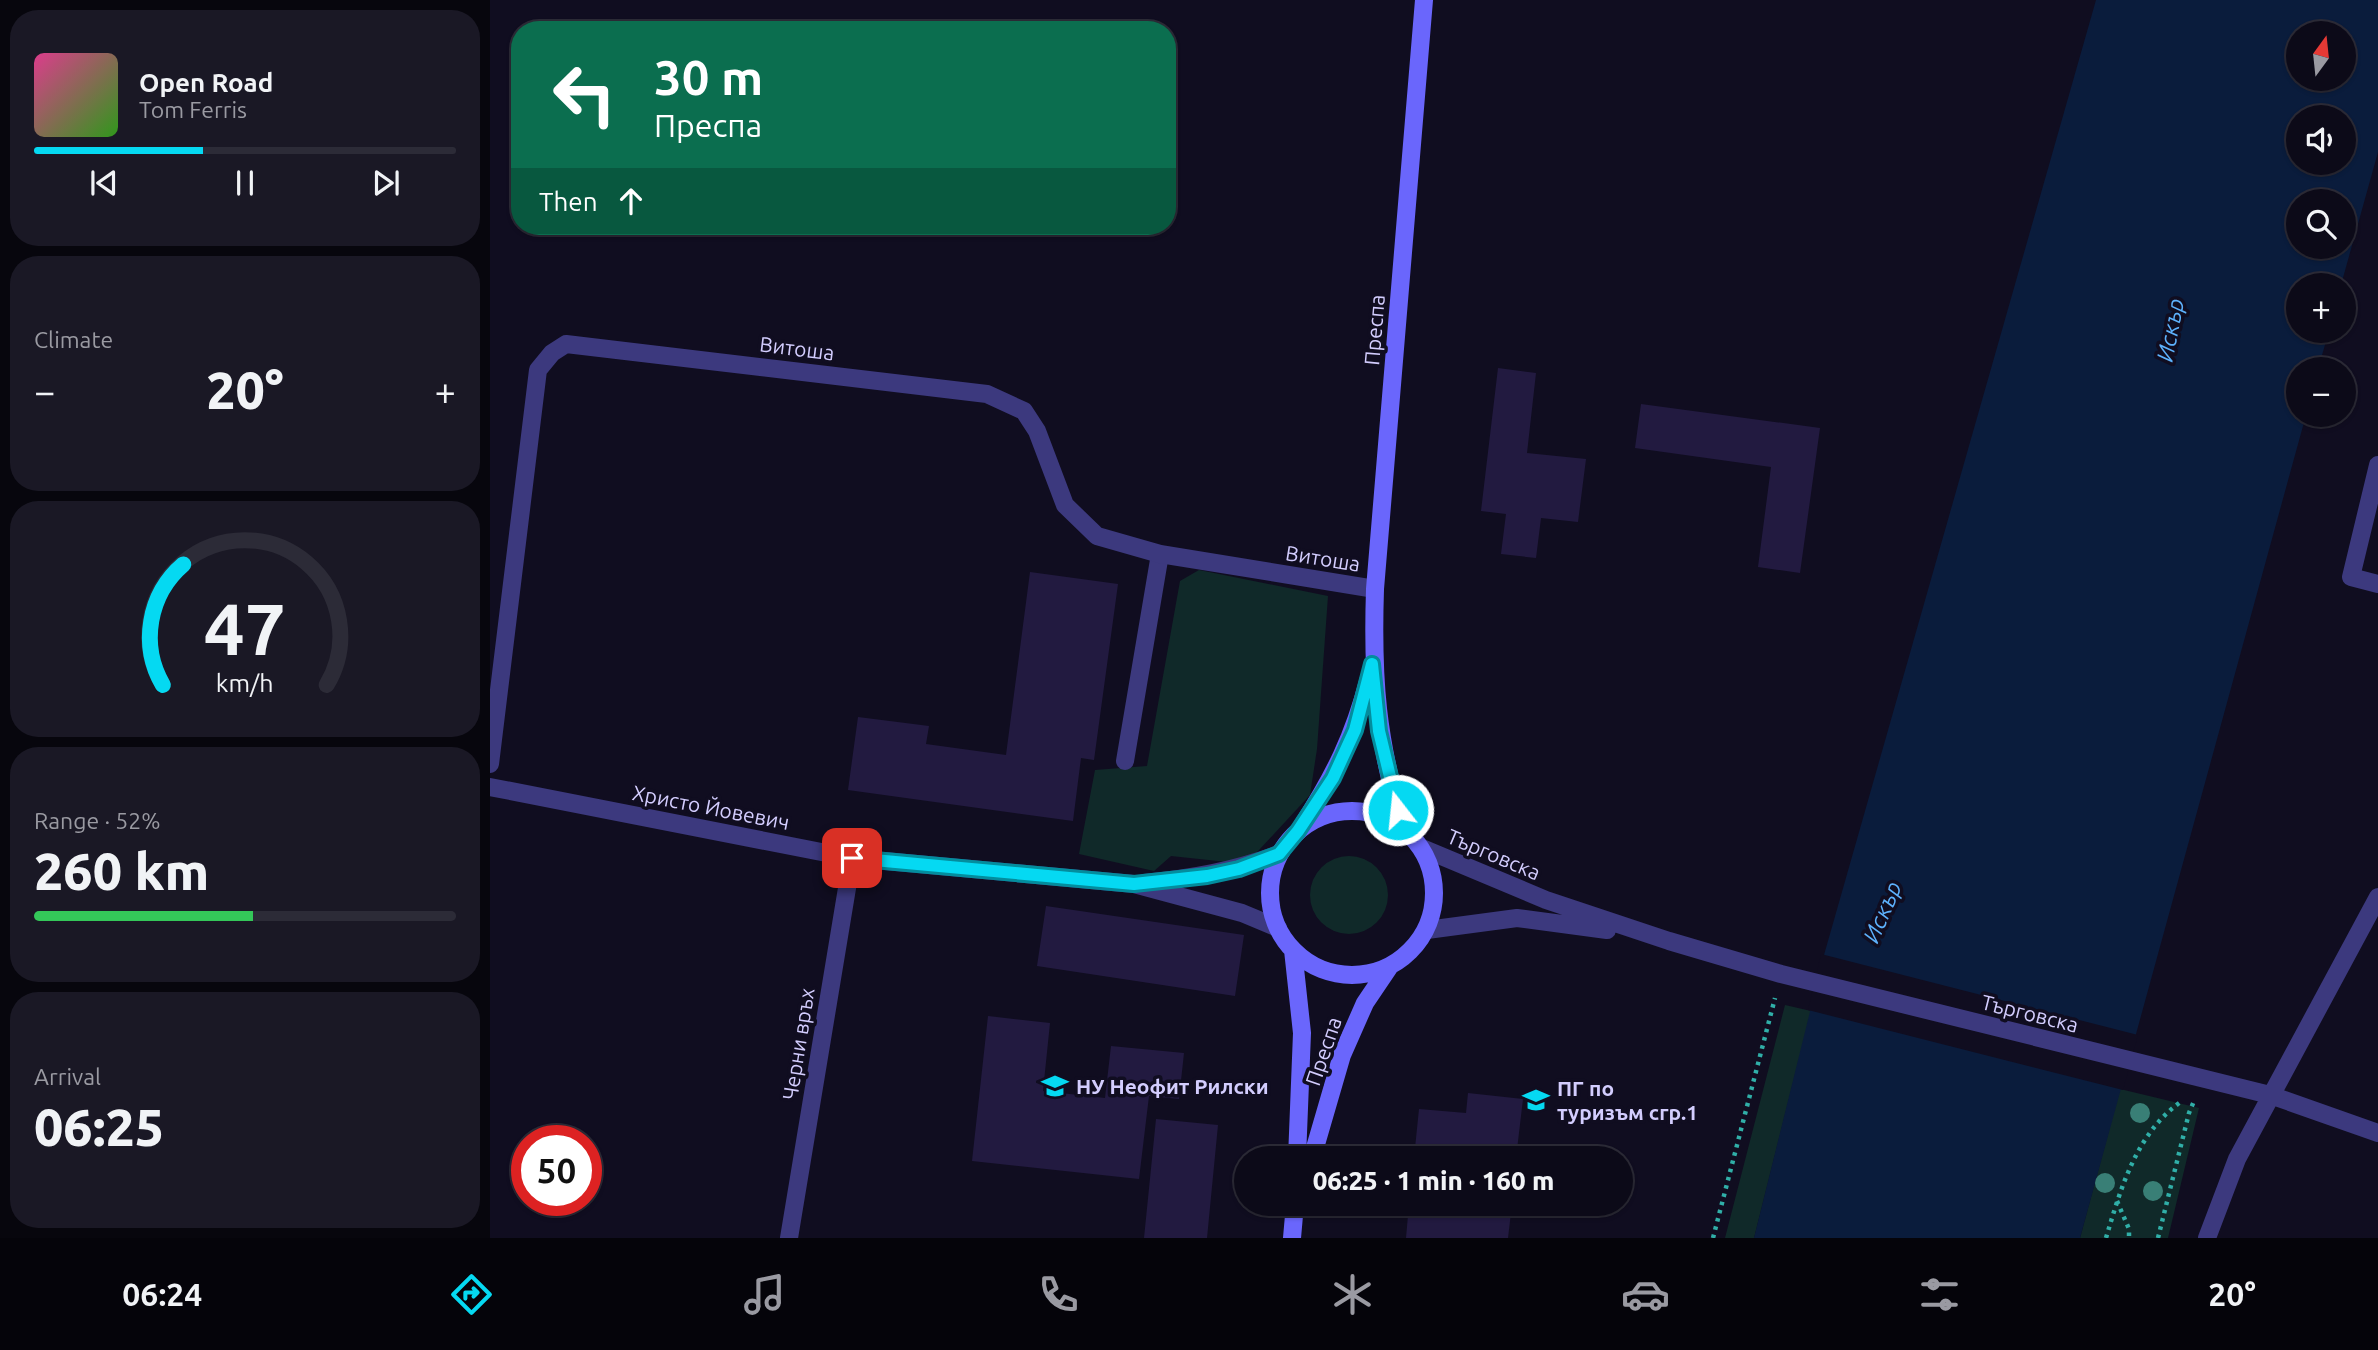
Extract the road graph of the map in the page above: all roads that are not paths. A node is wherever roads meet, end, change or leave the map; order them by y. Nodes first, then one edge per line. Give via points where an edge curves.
1 (1424, 0) edge
2 (2378, 465) edge
3 (1160, 554) junction
4 (2378, 584) edge
5 (1375, 589) junction
6 (1372, 664) junction
7 (1125, 761) dead end
8 (490, 764) edge
9 (490, 787) edge
10 (1403, 828) junction
11 (1298, 831) junction
12 (1422, 848) junction
13 (1279, 854) junction
14 (852, 858) junction
15 (1134, 884) junction
16 (2378, 897) edge
17 (1278, 928) junction
18 (1427, 929) junction
19 (1669, 941) junction
20 (1293, 950) junction
21 (1390, 966) junction
22 (2270, 1095) junction
23 (2378, 1133) edge
24 (1297, 1146) edge
25 (1315, 1146) edge
26 (1295, 1216) edge
27 (789, 1238) edge
28 (1292, 1238) edge
29 (2207, 1238) edge

1 - 5 main road, Преспа
2 - 4 street via 2351,577
3 - 5 street, Витоша
3 - 7 street
3 - 8 street, Витоша via 1097,536 1065,505 1037,431 1024,411 987,394 566,344 538,370
5 - 6 main road, Преспа
6 - 10 main road, Преспа via 1379,731
6 - 11 main road, Преспа via 1355,730 1333,778
9 - 14 street, Христо Йовевич
10 - 11 main road via 1378,815 1350,811 1322,816
10 - 12 main road
11 - 13 main road
12 - 18 main road via 1433,874 1434,902
12 - 19 street, Търговска via 1546,900
13 - 15 street, Христо Йовевич via 1207,876
13 - 17 main road via 1271,903
14 - 15 street, Христо Йовевич
14 - 27 street, Черни връх
15 - 17 street, Христо Йовевич via 1242,913
16 - 22 street
17 - 20 main road
18 - 19 street, Търговска via 1517,918
18 - 21 main road via 1410,952
19 - 22 street, Търговска via 1787,975
20 - 21 main road via 1314,966 1339,975 1365,974
20 - 24 main road, Преспа via 1302,1033
21 - 25 main road, Преспа via 1365,1003 1342,1055
22 - 23 street, Търговска
22 - 29 street
26 - 28 main road

